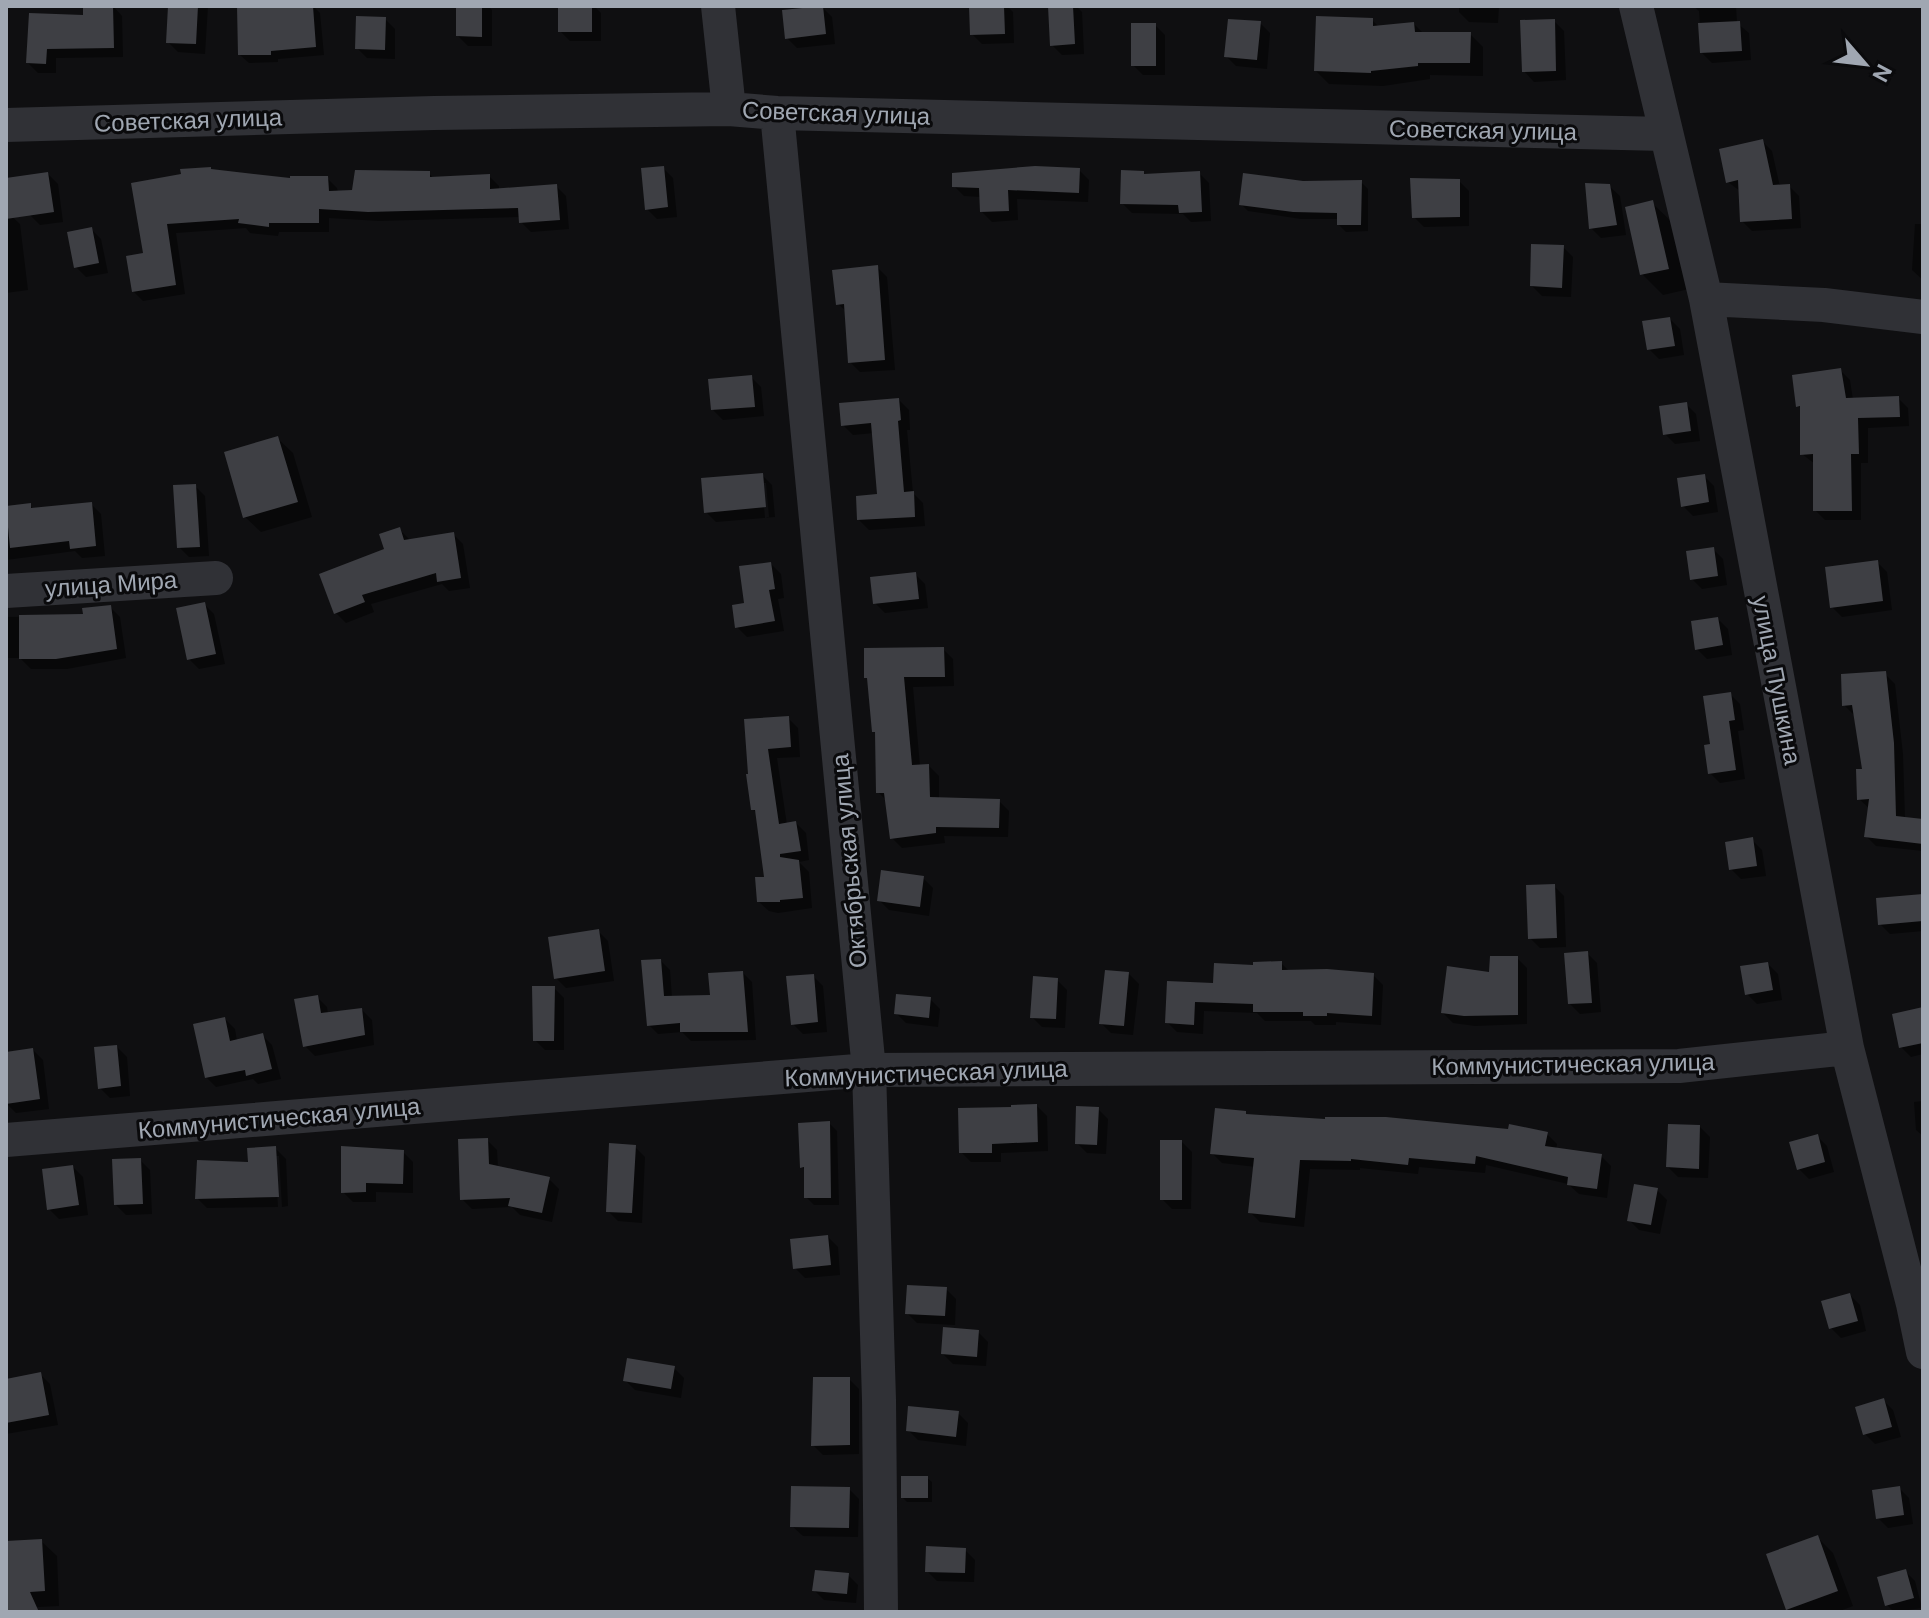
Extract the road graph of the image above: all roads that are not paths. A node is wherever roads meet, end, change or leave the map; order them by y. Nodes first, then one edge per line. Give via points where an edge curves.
1 (718, 6) edge
2 (1636, 6) edge
3 (729, 109) junction
4 (777, 113) junction
5 (6, 125) edge
6 (1665, 134) junction
7 (1706, 299) junction
8 (1923, 317) edge
9 (216, 578) dead end
10 (6, 591) edge
11 (1847, 1048) junction
12 (869, 1070) junction
13 (6, 1140) edge
14 (1923, 1352) edge
15 (881, 1612) edge

1 - 3 street
2 - 6 street, улица Пушкина
3 - 4 street, Советская улица
3 - 5 street, Советская улица
4 - 6 street, Советская улица
4 - 12 street, Октябрьская улица
6 - 7 street, улица Пушкина
7 - 8 street
7 - 11 street, улица Пушкина
9 - 10 street, улица Мира
11 - 12 street, Коммунистическая улица via 1679,1066
11 - 14 street, улица Пушкина
12 - 13 street, Коммунистическая улица
12 - 15 street, Октябрьская улица

